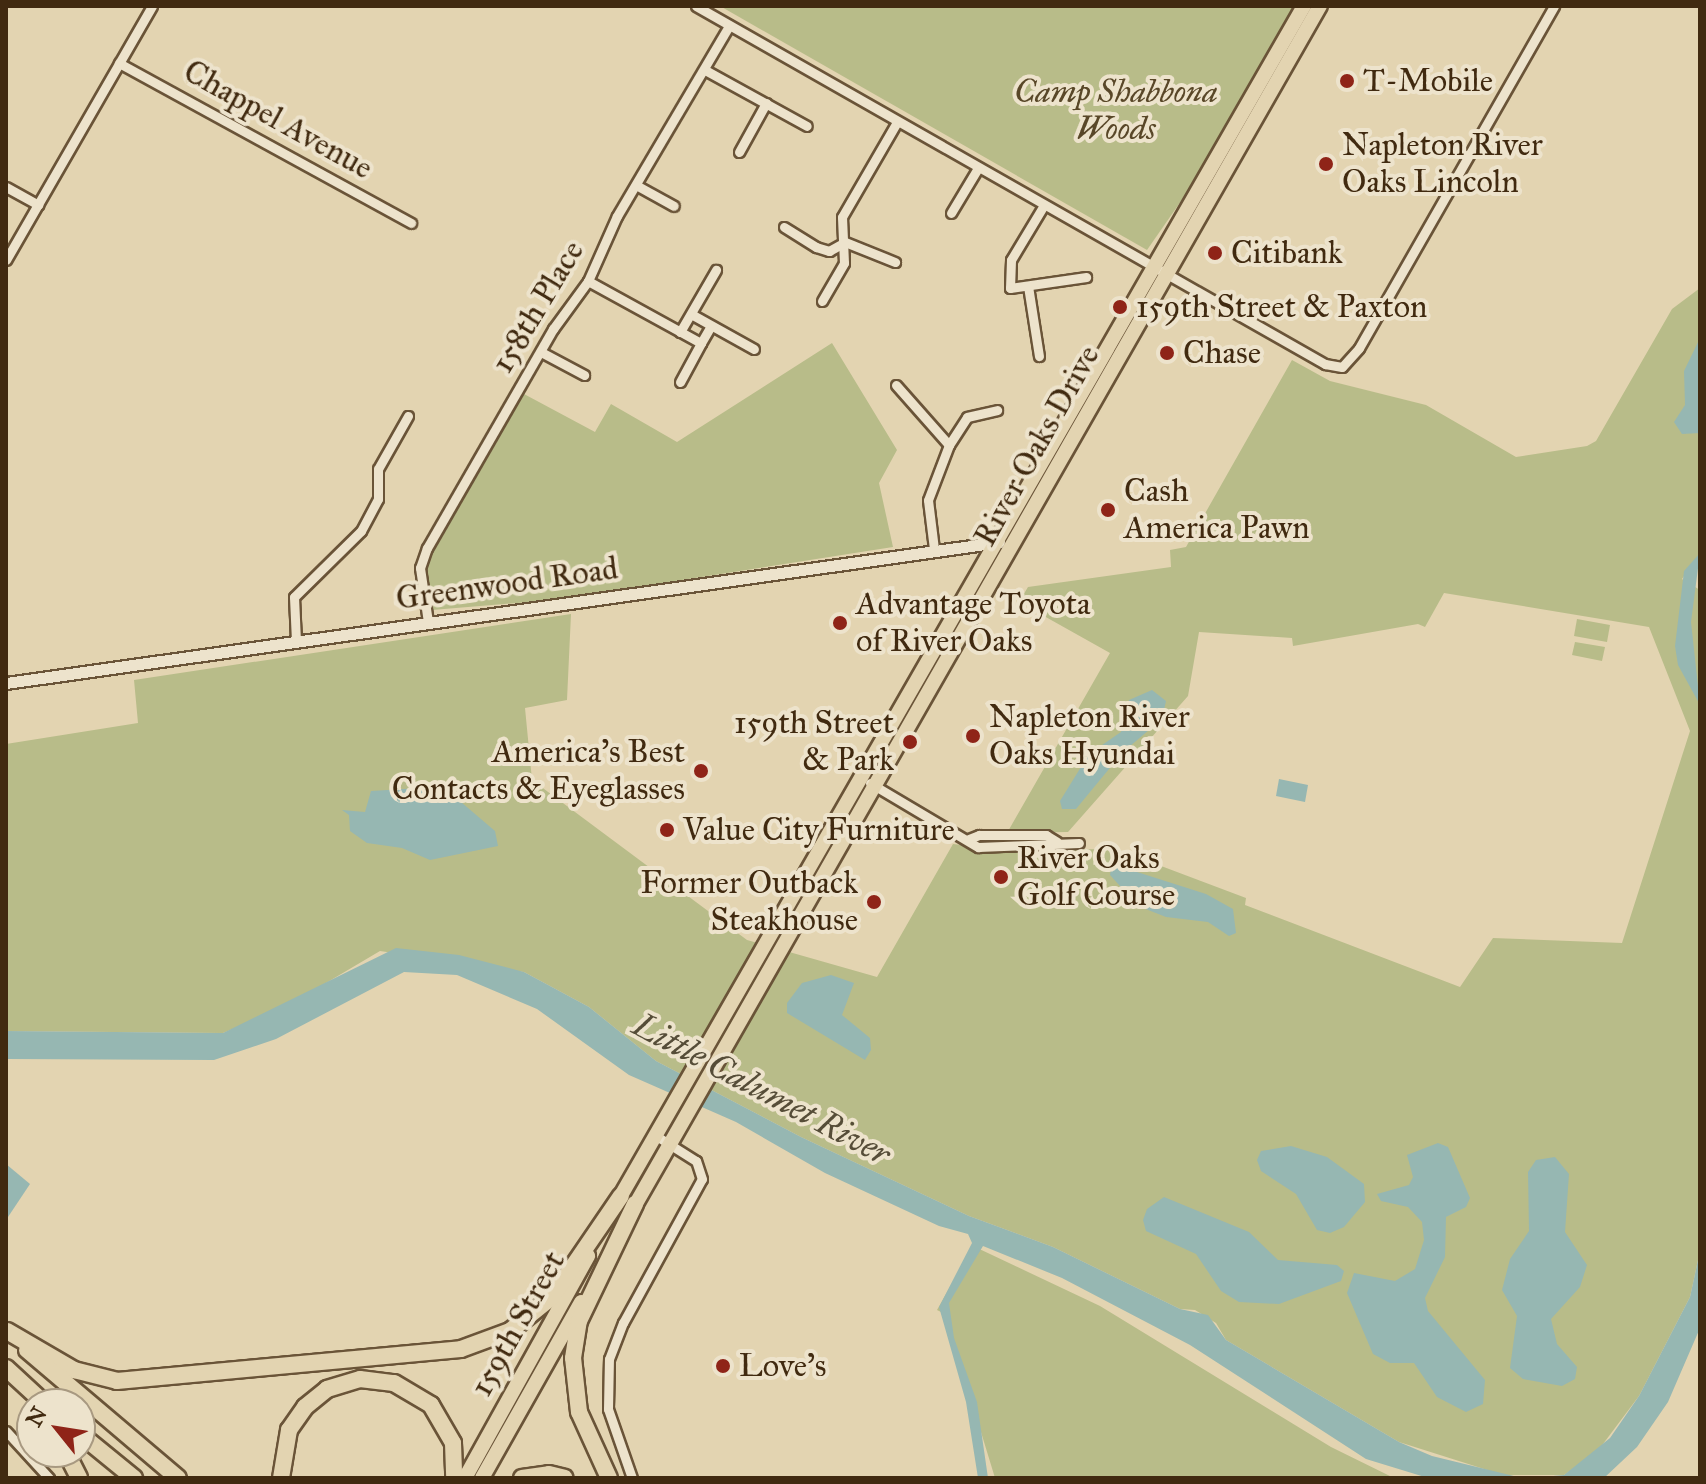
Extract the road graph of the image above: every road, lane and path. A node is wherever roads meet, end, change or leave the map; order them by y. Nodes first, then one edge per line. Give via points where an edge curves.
1 (152, 6) edge
2 (696, 6) edge
3 (1304, 6) edge
4 (1320, 6) edge
5 (1554, 6) edge
6 (729, 26) junction
7 (119, 63) junction
8 (705, 70) junction
9 (766, 103) junction
10 (897, 122) junction
11 (807, 126) dead end
12 (739, 152) dead end
13 (978, 168) junction
14 (636, 185) junction
15 (6, 187) edge
16 (38, 205) junction
17 (1044, 205) junction
18 (674, 206) dead end
19 (951, 213) dead end
20 (411, 223) dead end
21 (784, 227) dead end
22 (845, 242) junction
23 (6, 260) edge
24 (895, 262) dead end
25 (716, 270) dead end
26 (1160, 271) junction
27 (1086, 277) dead end
28 (588, 281) junction
29 (1028, 286) junction
30 (822, 301) dead end
31 (691, 314) junction
32 (711, 326) junction
33 (680, 332) junction
34 (701, 343) junction
35 (754, 349) dead end
36 (541, 352) junction
37 (1039, 356) dead end
38 (584, 375) dead end
39 (680, 382) dead end
40 (896, 385) dead end
41 (997, 410) dead end
42 (408, 416) dead end
43 (949, 445) junction
44 (1016, 540) junction
45 (998, 542) junction
46 (934, 549) junction
47 (428, 622) junction
48 (296, 641) junction
49 (6, 683) edge
50 (869, 783) junction
51 (1079, 843) dead end
52 (664, 1141) junction
53 (628, 1200) junction
54 (6, 1331) edge
55 (6, 1368) edge
56 (26, 1388) edge
57 (6, 1431) edge
58 (96, 1447) edge
59 (49, 1478) edge
60 (134, 1478) edge
61 (178, 1478) edge
62 (281, 1478) edge
63 (454, 1478) edge
64 (465, 1478) edge
65 (482, 1478) edge
66 (522, 1478) edge
67 (565, 1478) edge
68 (609, 1478) edge
69 (632, 1478) edge

1 - 7 street
2 - 6 street
3 - 26 main road, River Oaks Drive
4 - 26 main road, River Oaks Drive
5 - 26 street via 1359,348 1342,367 1325,364
6 - 8 street, 158th Place
6 - 10 street
7 - 16 street
7 - 20 street, Chappel Avenue
8 - 9 street
8 - 14 street, 158th Place
9 - 11 street
9 - 12 street
10 - 13 street
10 - 22 street via 842,217
13 - 17 street
13 - 19 street
14 - 18 street
14 - 28 street, 158th Place
15 - 16 street
16 - 23 street
17 - 26 street
17 - 29 street via 1008,272 1010,288
21 - 22 street via 829,251
22 - 24 street
22 - 30 street via 844,263
25 - 31 street
26 - 44 main road, River Oaks Drive
26 - 45 main road, River Oaks Drive
27 - 29 street
28 - 33 street
28 - 36 street, 158th Place
29 - 37 street
31 - 32 street
31 - 33 street
32 - 34 street
32 - 35 street
33 - 34 street
34 - 39 street
36 - 38 street
36 - 47 street, 158th Place via 422,558
40 - 43 street
41 - 43 street via 967,417
42 - 48 street via 378,469 378,499 361,531 294,597
43 - 46 street via 928,500
44 - 45 street, Greenwood Road
44 - 50 main road, River Oaks Drive
45 - 46 street, Greenwood Road
45 - 50 main road, River Oaks Drive
46 - 47 street, Greenwood Road
47 - 48 street, Greenwood Road
48 - 49 street, Greenwood Road
50 - 51 street via 978,847
50 - 52 main road, River Oaks Drive
52 - 53 main road, River Oaks Drive
52 - 69 street via 696,1161 702,1179 623,1323 607,1377 612,1424
53 - 54 highway via 552,1297 510,1331 461,1349 117,1381 74,1370
53 - 64 main road, 159th Street
53 - 65 main road, 159th Street
53 - 68 highway via 579,1321 573,1358 579,1412
54 - 61 highway
55 - 56 highway
57 - 59 street
58 - 60 highway
62 - 63 highway via 284,1444 295,1418 327,1389 360,1379 394,1383 431,1405 453,1443
66 - 67 highway

